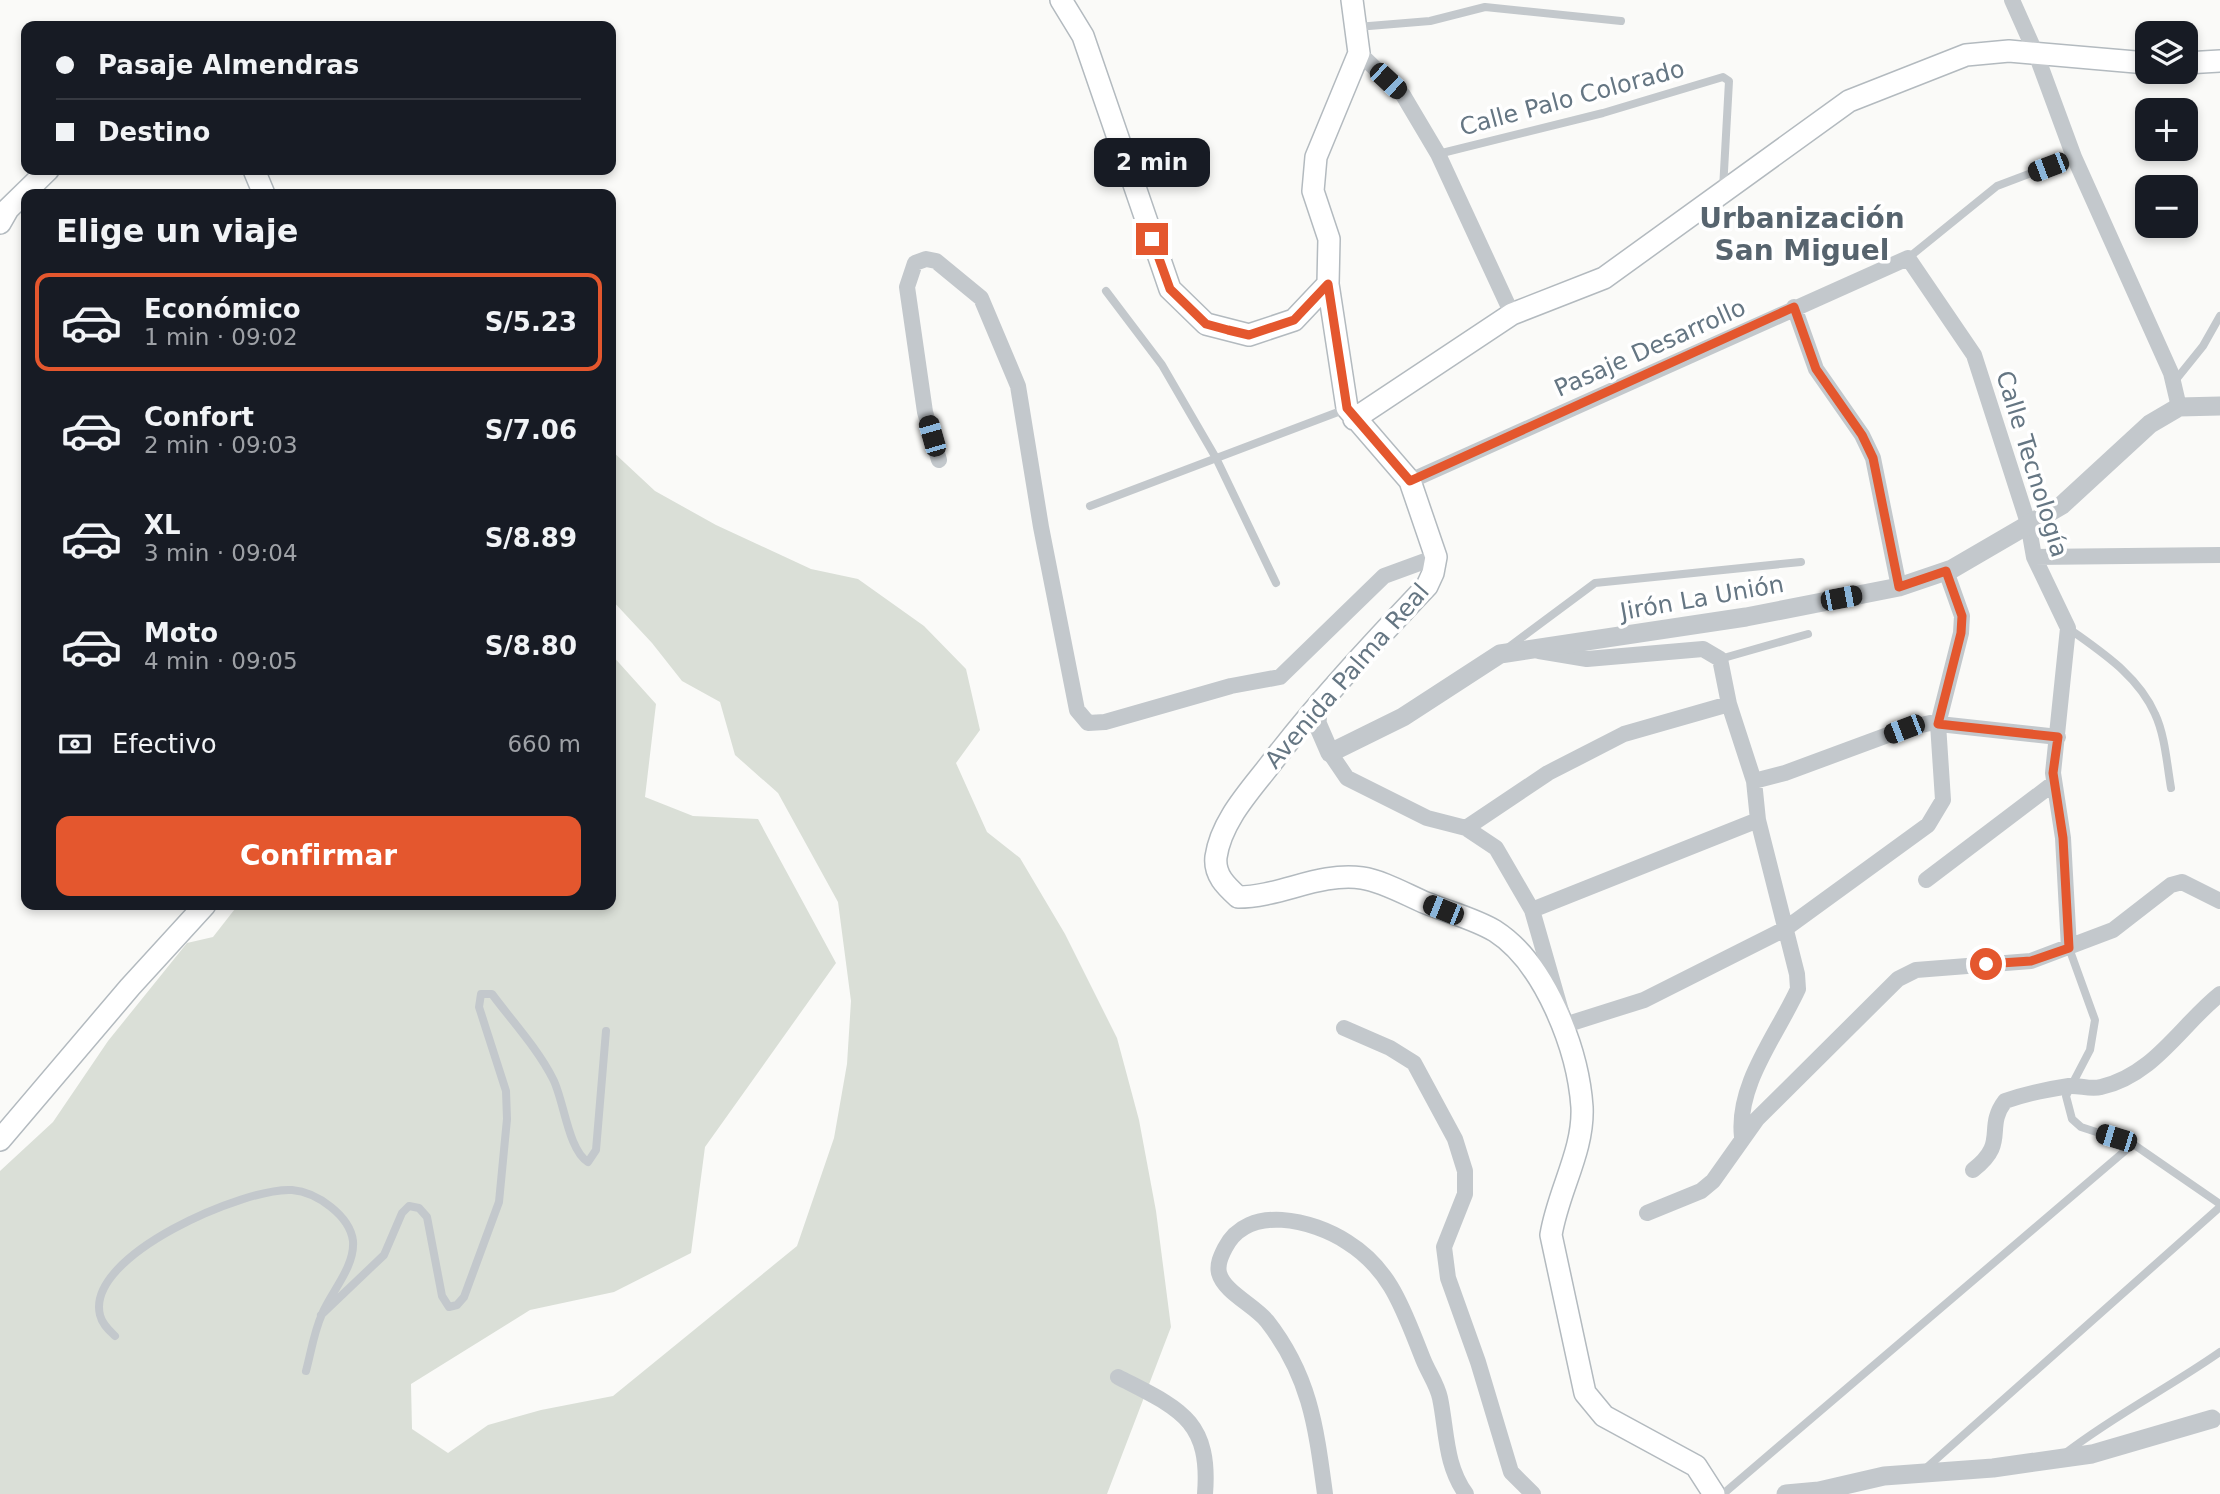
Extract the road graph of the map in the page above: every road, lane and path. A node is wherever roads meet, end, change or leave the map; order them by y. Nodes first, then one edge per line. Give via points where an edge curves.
1 (1061, 0) edge
2 (1352, 0) edge
3 (2012, 0) edge
4 (1621, 21) dead end
5 (1355, 27) junction
6 (1359, 53) junction
7 (2036, 54) junction
8 (2220, 61) edge
9 (2135, 62) edge
10 (2198, 62) edge
11 (1438, 154) junction
12 (2074, 157) junction
13 (43, 175) edge
14 (29, 189) edge
15 (1723, 193) junction
16 (21, 196) edge
17 (0, 223) edge
18 (1909, 258) junction
19 (1328, 284) junction
20 (1106, 291) dead end
21 (1794, 307) junction
22 (1512, 314) junction
23 (2220, 316) edge
24 (2173, 384) junction
25 (2220, 406) edge
26 (2179, 407) junction
27 (1351, 414) junction
28 (1216, 458) junction
29 (939, 460) dead end
30 (1410, 481) junction
31 (1090, 506) dead end
32 (2028, 523) junction
33 (2220, 555) edge
34 (1436, 557) junction
35 (2034, 557) junction
36 (1801, 562) dead end
37 (1946, 571) junction
38 (1276, 583) dead end
39 (1899, 587) junction
40 (2068, 628) junction
41 (1808, 634) dead end
42 (1530, 650) junction
43 (1500, 654) junction
44 (1720, 659) junction
45 (1319, 700) junction
46 (1729, 705) junction
47 (1938, 724) junction
48 (2058, 737) junction
49 (1330, 753) junction
50 (1755, 781) junction
51 (2054, 783) junction
52 (2171, 788) dead end
53 (1758, 820) junction
54 (1466, 828) junction
55 (1926, 880) dead end
56 (2220, 901) edge
57 (200, 910) edge
58 (1532, 910) junction
59 (1785, 929) junction
60 (2069, 948) junction
61 (2220, 993) edge
62 (1565, 1025) junction
63 (1344, 1028) dead end
64 (606, 1031) dead end
65 (2072, 1086) junction
66 (1742, 1137) junction
67 (0, 1140) edge
68 (2133, 1144) junction
69 (1973, 1170) dead end
70 (2220, 1205) edge
71 (1647, 1213) dead end
72 (321, 1315) junction
73 (115, 1336) dead end
74 (2220, 1352) edge
75 (306, 1371) dead end
76 (1118, 1377) dead end
77 (2212, 1419) dead end
78 (2057, 1459) junction
79 (1922, 1472) junction
80 (1205, 1494) edge
81 (1325, 1494) edge
82 (1466, 1494) edge
83 (1533, 1494) edge
84 (1714, 1494) edge
85 (1723, 1494) edge
86 (1786, 1494) edge

1 - 19 main road via 1083,36 1170,289 1206,324 1249,335 1294,320
2 - 5 main road
3 - 7 street
4 - 5 lane via 1485,8 1430,21
5 - 6 main road
6 - 11 street via 1403,95
6 - 19 main road via 1316,156 1313,191 1329,239
7 - 9 main road
7 - 12 street
7 - 15 main road via 1966,55 1849,101
8 - 10 main road
11 - 15 lane, Calle Palo Colorado via 1723,77 1729,82
11 - 22 street
12 - 18 lane via 1997,186
12 - 24 street
13 - 14 main road
15 - 22 main road via 1604,278
16 - 17 main road
18 - 21 street, Pasaje Desarrollo
18 - 32 street, Calle Tecnología via 1974,355
19 - 27 main road
20 - 28 lane via 1162,365
21 - 30 street, Pasaje Desarrollo
21 - 39 street via 1816,369 1873,458
22 - 27 main road
23 - 24 lane
24 - 26 street
25 - 26 street, Jirón La Unión
26 - 32 street, Jirón La Unión via 2150,424 2062,505
27 - 28 lane
27 - 30 main road, Avenida Palma Real
28 - 31 lane
28 - 38 lane
29 - 34 street via 925,412 907,288 915,263 926,259 936,261 981,298 1018,386 1077,710 1088,723 1280,677 1384,576
30 - 34 main road, Avenida Palma Real
32 - 35 street, Calle Tecnología
32 - 37 street, Jirón La Unión
33 - 35 street
34 - 45 main road, Avenida Palma Real via 1427,586
35 - 40 street, Calle Tecnología
36 - 43 lane via 1595,583
37 - 39 street, Jirón La Unión
37 - 47 street via 1962,616
39 - 42 street, Jirón La Unión via 1746,617
40 - 48 street
40 - 52 lane via 2112,659 2137,684 2156,715
41 - 44 lane
42 - 43 street, Jirón La Unión
42 - 44 street via 1587,659 1703,649
43 - 49 street, Jirón La Unión via 1403,717
44 - 46 street
45 - 49 street via 1317,723
45 - 62 main road, Avenida Palma Real via 1222,834 1215,859 1221,881 1238,897 1258,897 1335,877 1365,878 1494,931 1522,954
46 - 50 street
46 - 54 street via 1624,734 1548,772
47 - 48 street
47 - 50 street via 1904,729
47 - 59 street via 1942,800 1938,813 1928,825
48 - 51 street
49 - 54 street via 1347,778 1427,818
50 - 53 street
51 - 55 street
51 - 60 street via 2063,838
53 - 58 street
53 - 59 street
54 - 58 street via 1496,848
56 - 60 street via 2182,882 2171,885 2113,930
57 - 67 main road
58 - 62 street
59 - 62 street via 1644,1000
59 - 66 street via 1797,989 1748,1086 1740,1123
60 - 65 lane via 2095,1020 2090,1050
60 - 66 street via 2031,961 1916,970 1898,979
61 - 65 street via 2158,1056 2125,1078 2087,1090
62 - 84 main road, Avenida Palma Real via 1582,1106 1579,1143 1551,1234 1586,1393 1604,1416 1696,1466
63 - 83 street via 1414,1063 1455,1139 1465,1171 1465,1194 1444,1247 1448,1278 1511,1472
64 - 72 lane via 596,1150 588,1162 573,1142 552,1078 492,994 481,994 478,1007 506,1091 507,1119 499,1202 464,1297 449,1307 442,1296 427,1217 419,1208 409,1206 401,1213 384,1255
65 - 68 lane via 2066,1096 2072,1119 2081,1127
65 - 69 street via 2005,1101 1998,1111 1994,1148
66 - 71 street via 1713,1181 1701,1191
68 - 70 lane
68 - 85 lane
70 - 79 lane
72 - 73 lane via 348,1263 353,1243 348,1222 334,1209 294,1190 273,1191 202,1215 131,1255 102,1294 99,1312
72 - 75 lane
74 - 78 lane
76 - 80 street via 1167,1402 1190,1422 1202,1442
77 - 78 street via 2092,1454
78 - 79 street
79 - 86 street
81 - 82 street via 1309,1396 1292,1360 1251,1303 1227,1288 1219,1273 1219,1258 1230,1238 1252,1223 1275,1220 1317,1226 1348,1242 1380,1268 1403,1308 1439,1394 1447,1455

